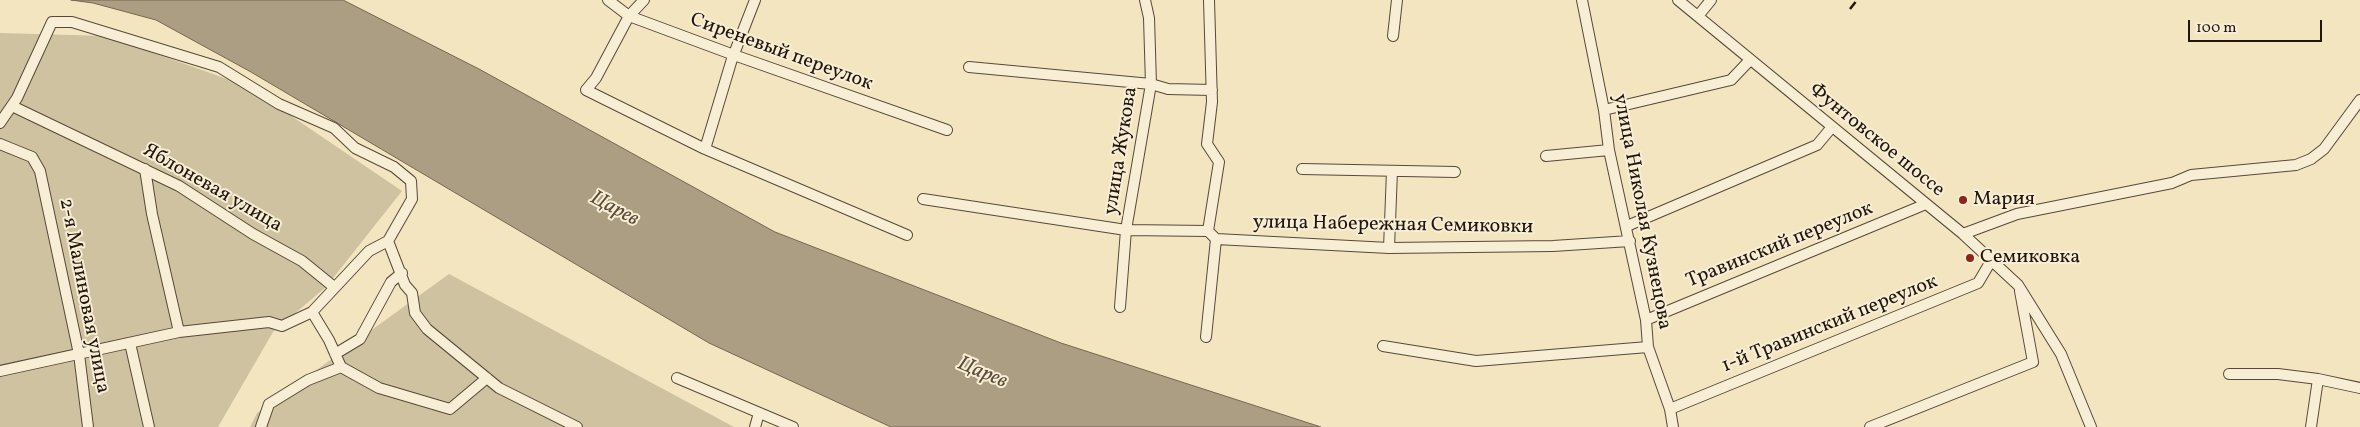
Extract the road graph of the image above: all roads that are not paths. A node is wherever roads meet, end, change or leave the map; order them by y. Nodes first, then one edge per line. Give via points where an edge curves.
1 (608, 0) edge
2 (644, 0) edge
3 (755, 0) edge
4 (1145, 0) edge
5 (1209, 0) edge
6 (1397, 0) edge
7 (1582, 0) edge
8 (1678, 0) edge
9 (1711, 0) edge
10 (629, 16) junction
11 (1698, 16) junction
12 (1393, 36) dead end
13 (734, 56) junction
14 (1750, 60) junction
15 (969, 67) dead end
16 (1151, 84) junction
17 (1212, 90) junction
18 (2360, 100) edge
19 (12, 106) junction
20 (1604, 110) junction
21 (0, 123) edge
22 (1832, 127) junction
23 (947, 130) dead end
24 (0, 144) edge
25 (705, 149) junction
26 (1610, 150) junction
27 (1546, 156) dead end
28 (145, 169) junction
29 (1302, 169) dead end
30 (1392, 171) junction
31 (1455, 172) dead end
32 (923, 199) dead end
33 (1926, 204) junction
34 (1626, 226) junction
35 (1126, 230) junction
36 (1208, 231) junction
37 (1963, 234) junction
38 (907, 235) dead end
39 (1216, 239) junction
40 (388, 241) junction
41 (1630, 241) junction
42 (1389, 248) junction
43 (1991, 261) junction
44 (402, 273) junction
45 (2018, 285) junction
46 (334, 287) junction
47 (1120, 308) dead end
48 (312, 312) junction
49 (1646, 320) junction
50 (179, 332) junction
51 (1206, 336) dead end
52 (130, 342) junction
53 (1383, 346) dead end
54 (1648, 347) junction
55 (79, 354) junction
56 (335, 354) junction
57 (341, 367) junction
58 (0, 371) edge
59 (2228, 374) dead end
60 (487, 378) junction
61 (676, 378) dead end
62 (2318, 379) junction
63 (2360, 388) edge
64 (1670, 409) junction
65 (759, 413) junction
66 (88, 427) edge
67 (149, 427) edge
68 (261, 427) edge
69 (576, 427) edge
70 (755, 427) edge
71 (793, 427) edge
72 (1673, 427) edge
73 (1870, 427) edge
74 (2091, 427) edge
75 (2310, 427) edge

1 - 10 street, Сиреневый переулок
2 - 10 street
3 - 13 street
4 - 16 street, улица Жукова via 1149,18
5 - 17 street
6 - 12 street
7 - 20 street, улица Николая Кузнецова
8 - 11 street, Фунтовское шоссе
9 - 11 street
10 - 13 street, Сиреневый переулок
10 - 25 street via 596,78 586,90
11 - 14 street, Фунтовское шоссе
13 - 23 street, Сиреневый переулок
13 - 25 street
14 - 20 street via 1731,80
14 - 22 street, Фунтовское шоссе
15 - 16 street
16 - 17 street via 1168,89
16 - 35 street, улица Жукова
17 - 36 street via 1207,144 1219,162
18 - 37 street via 2324,149 2296,165 2190,175 2172,183 2018,214
19 - 21 street
19 - 28 street, Яблоневая улица
19 - 40 street via 52,22 72,22 219,67 279,104 334,128 355,148 394,167 410,181 412,199
20 - 26 street, улица Николая Кузнецова
22 - 33 street, Фунтовское шоссе
22 - 34 street via 1817,145
24 - 55 street, 2-я Малиновая улица via 32,158 40,171
25 - 38 street
26 - 27 street
26 - 34 street, улица Николая Кузнецова
28 - 46 street, Яблоневая улица via 179,186 252,234 302,261
28 - 50 street
29 - 30 street
30 - 31 street
30 - 42 street
32 - 35 street
33 - 37 street, Фунтовское шоссе
33 - 49 street, Травинский переулок
34 - 41 street, улица Николая Кузнецова
35 - 36 street
35 - 47 street, улица Жукова
36 - 39 street
37 - 43 street, Фунтовское шоссе
39 - 42 street, улица Набережная Семиковки
39 - 51 street
40 - 44 street
40 - 46 street via 369,251
41 - 42 street, улица Набережная Семиковки via 1553,246
41 - 49 street, улица Николая Кузнецова
43 - 45 street, Фунтовское шоссе
43 - 64 street, 1-й Травинский переулок via 1978,283
44 - 56 street via 391,282 360,339
44 - 60 street via 405,285 412,293 415,312 427,329
45 - 73 street via 2034,362
45 - 74 street, Фунтовское шоссе via 2061,354
46 - 48 street
48 - 50 street via 282,326 269,322
48 - 56 street
49 - 54 street, улица Николая Кузнецова
50 - 52 street
52 - 55 street
52 - 67 street
53 - 54 street via 1476,361
54 - 64 street, улица Николая Кузнецова
55 - 58 street
55 - 66 street, 2-я Малиновая улица
56 - 57 street
57 - 60 street via 380,388 450,409
57 - 68 street via 308,380 269,404
59 - 62 street via 2278,374
60 - 69 street via 499,388
61 - 65 street
62 - 63 street
62 - 75 street
64 - 72 street, улица Николая Кузнецова
65 - 70 street
65 - 71 street

